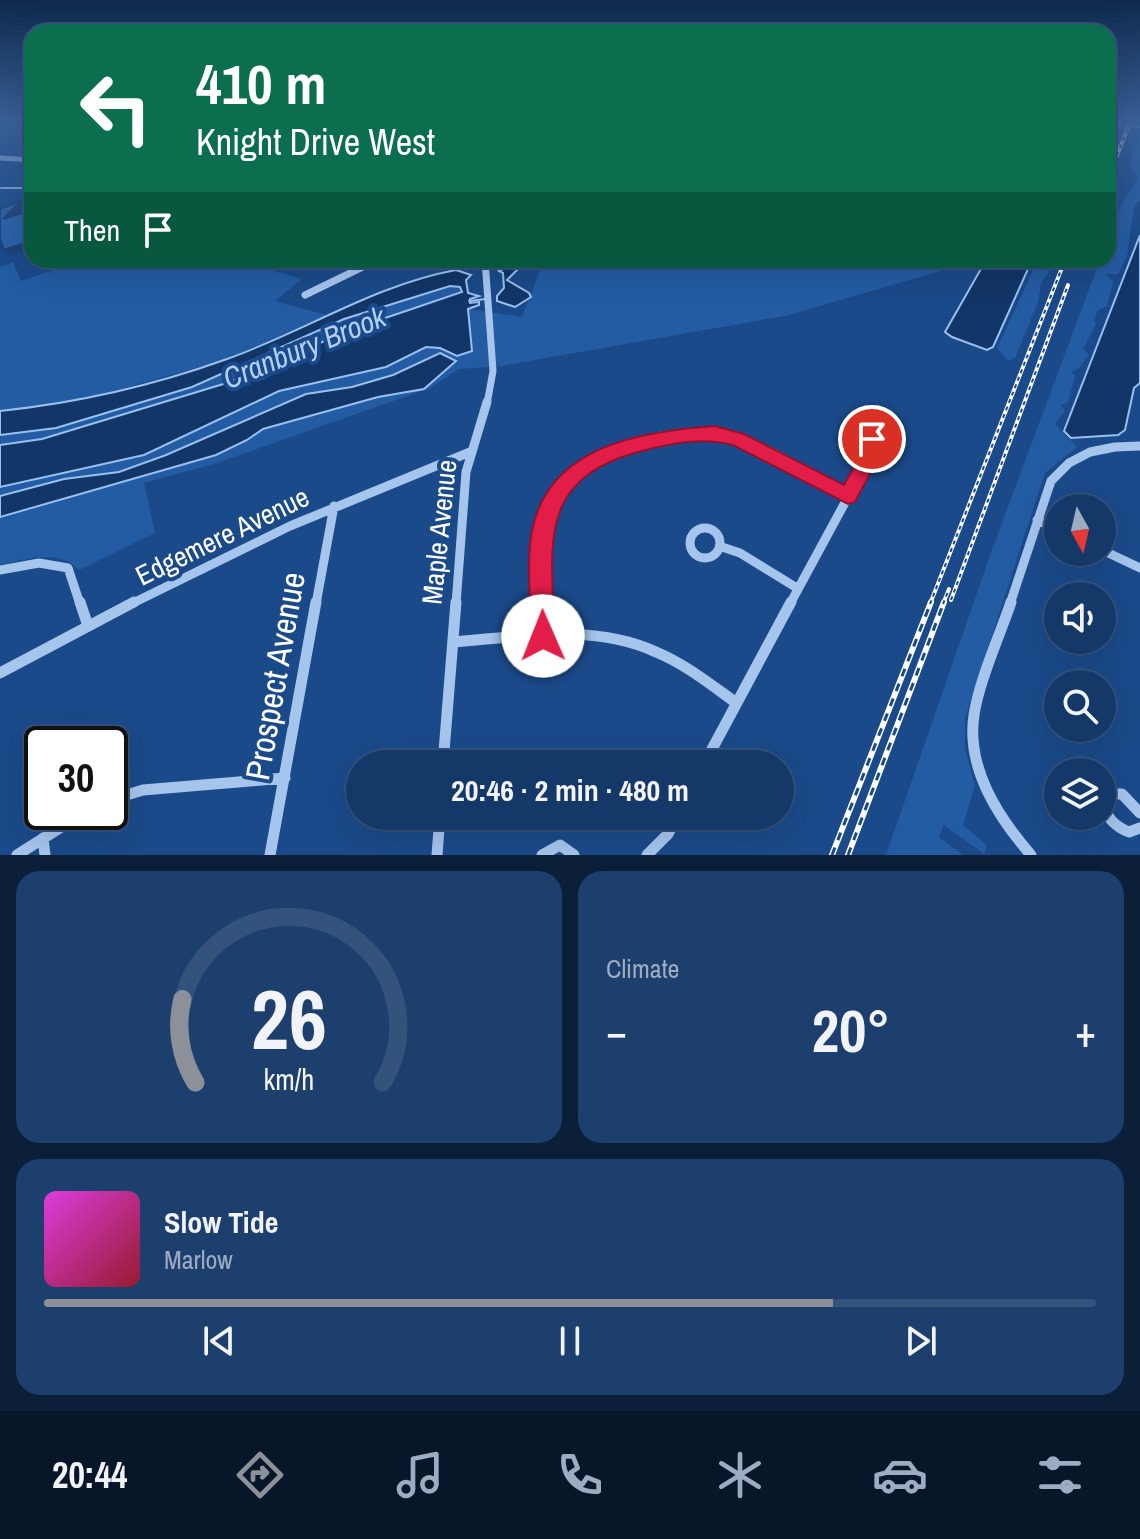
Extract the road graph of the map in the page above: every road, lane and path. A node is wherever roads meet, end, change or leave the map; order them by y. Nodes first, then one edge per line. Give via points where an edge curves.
1 (361, 268) edge
2 (485, 268) edge
3 (305, 295) dead end
4 (872, 439) dead end
5 (1140, 446) edge
6 (470, 452) junction
7 (848, 496) junction
8 (334, 506) junction
9 (1037, 520) junction
10 (1044, 523) edge
11 (722, 547) dead end
12 (1116, 557) edge
13 (1140, 568) edge
14 (0, 570) edge
15 (797, 588) junction
16 (88, 626) junction
17 (543, 636) junction
18 (453, 642) junction
19 (0, 673) edge
20 (735, 702) junction
21 (444, 750) edge
22 (711, 750) edge
23 (285, 778) junction
24 (1116, 792) edge
25 (128, 795) edge
26 (1139, 808) edge
27 (1116, 826) edge
28 (1140, 828) edge
29 (56, 830) edge
30 (439, 830) edge
31 (670, 830) edge
32 (43, 838) junction
33 (17, 855) edge
34 (45, 855) edge
35 (270, 855) edge
36 (437, 855) edge
37 (542, 855) edge
38 (574, 855) edge
39 (647, 855) edge
40 (1031, 855) edge

1 - 3 street
2 - 6 street, Maple Avenue via 492,376
4 - 7 street via 874,449
5 - 9 street via 1105,448 1070,461 1051,481
6 - 8 street, Edgemere Avenue
6 - 18 street, Maple Avenue
7 - 15 street
7 - 17 street via 738,439 715,433 671,436 599,457 571,475 549,508 542,530
8 - 16 street, Edgemere Avenue
8 - 23 street, Prospect Avenue
9 - 10 street
9 - 40 street via 977,704 973,733 988,792
11 - 15 street
12 - 13 street
14 - 16 street via 39,563 68,568
15 - 20 street
16 - 19 street, Edgemere Avenue
17 - 18 street
17 - 20 street via 581,635 648,648
18 - 21 street, Maple Avenue
20 - 22 street
23 - 25 street
23 - 35 street, Prospect Avenue
24 - 26 street
27 - 28 street via 1132,832
29 - 32 street
30 - 36 street
31 - 39 street
32 - 33 street
32 - 34 street
37 - 38 street via 560,845

